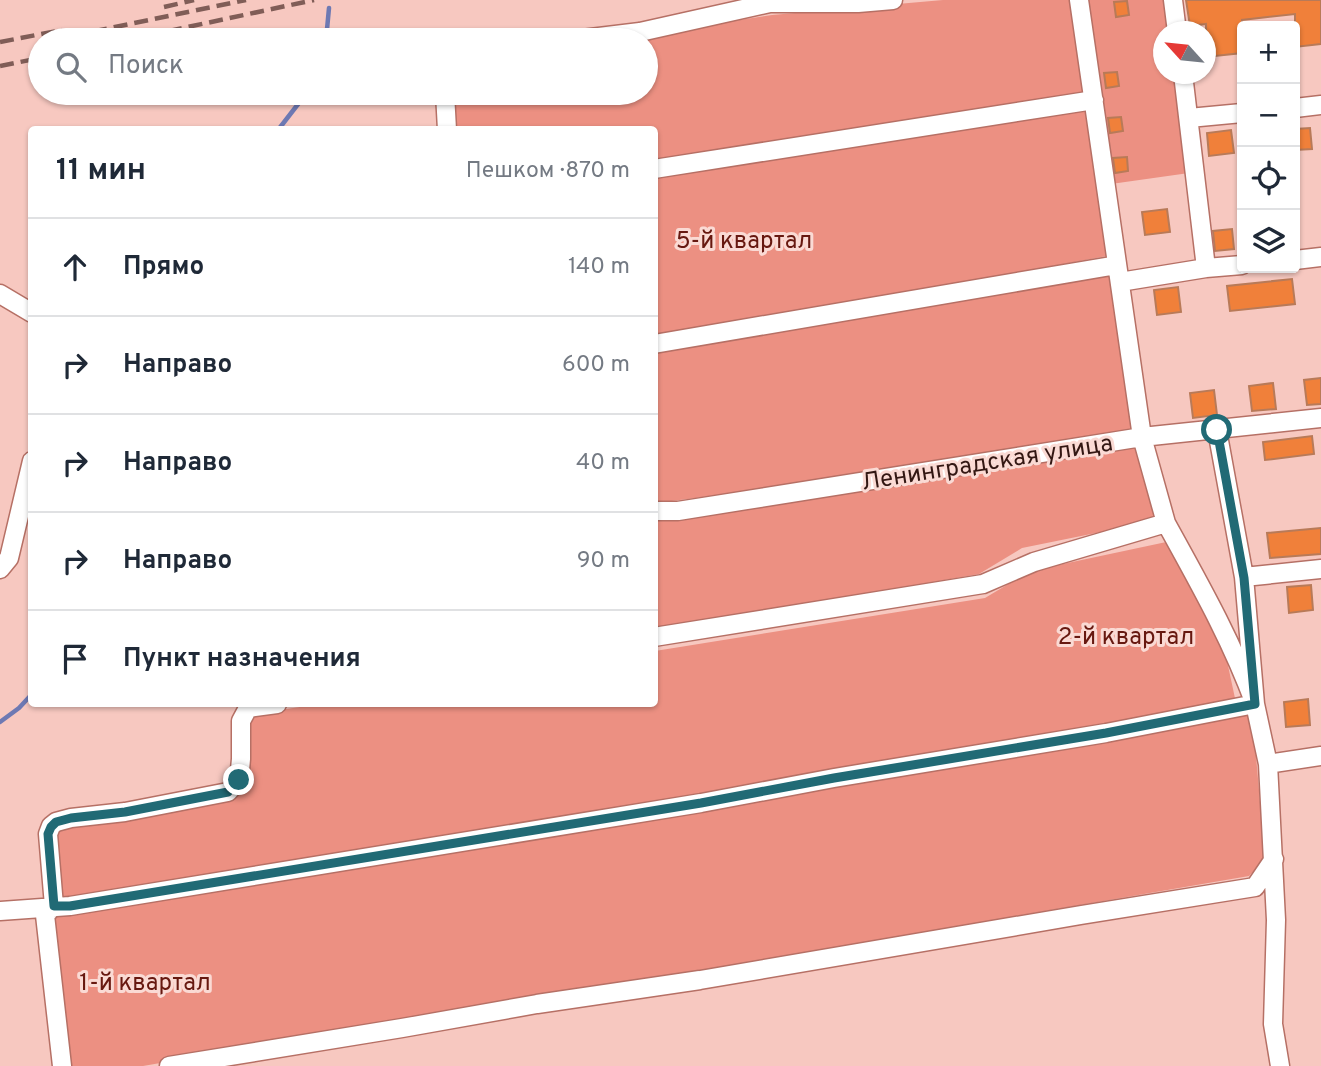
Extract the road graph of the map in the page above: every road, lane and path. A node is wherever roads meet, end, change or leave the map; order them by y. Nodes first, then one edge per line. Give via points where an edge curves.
1 (893, 0) edge
2 (1079, 0) edge
3 (1173, 0) edge
4 (1176, 21) edge
5 (658, 28) edge
6 (1184, 84) edge
7 (1094, 100) junction
8 (446, 105) edge
9 (1321, 105) edge
10 (1300, 107) edge
11 (1237, 113) edge
12 (1189, 118) junction
13 (447, 126) edge
14 (658, 168) edge
15 (1321, 257) edge
16 (1300, 259) edge
17 (1237, 265) edge
18 (1206, 268) junction
19 (1119, 273) junction
20 (0, 295) edge
21 (28, 311) edge
22 (658, 343) edge
23 (1321, 418) edge
24 (1217, 430) junction
25 (1142, 438) junction
26 (28, 478) edge
27 (658, 511) edge
28 (1166, 523) junction
29 (0, 569) edge
30 (1321, 569) edge
31 (1244, 578) junction
32 (658, 636) edge
33 (1255, 704) junction
34 (255, 707) edge
35 (1321, 756) edge
36 (1268, 764) junction
37 (1274, 859) junction
38 (54, 906) junction
39 (0, 911) edge
40 (62, 1066) edge
41 (169, 1066) edge
42 (1280, 1066) edge

1 - 5 street via 770,3
2 - 7 street
3 - 4 street
6 - 12 street
7 - 14 street
7 - 19 street
8 - 13 street
9 - 10 street
11 - 12 street
12 - 18 street
15 - 16 street
17 - 18 street
18 - 19 street
19 - 22 street
19 - 25 street
20 - 21 street
23 - 24 street, Ленинградская улица
24 - 25 street, Ленинградская улица
24 - 31 street
25 - 27 street, Ленинградская улица
25 - 28 street
26 - 29 street via 9,558
28 - 32 street via 1034,562 983,584
28 - 33 street via 1216,613
30 - 31 street
31 - 33 street
33 - 36 street
33 - 38 street via 701,803
34 - 38 street via 248,708 241,721 239,780 228,792 56,822 48,834
35 - 36 street
36 - 37 street
37 - 41 street via 1255,887
37 - 42 street via 1273,1024
38 - 39 street
38 - 40 street via 45,915

